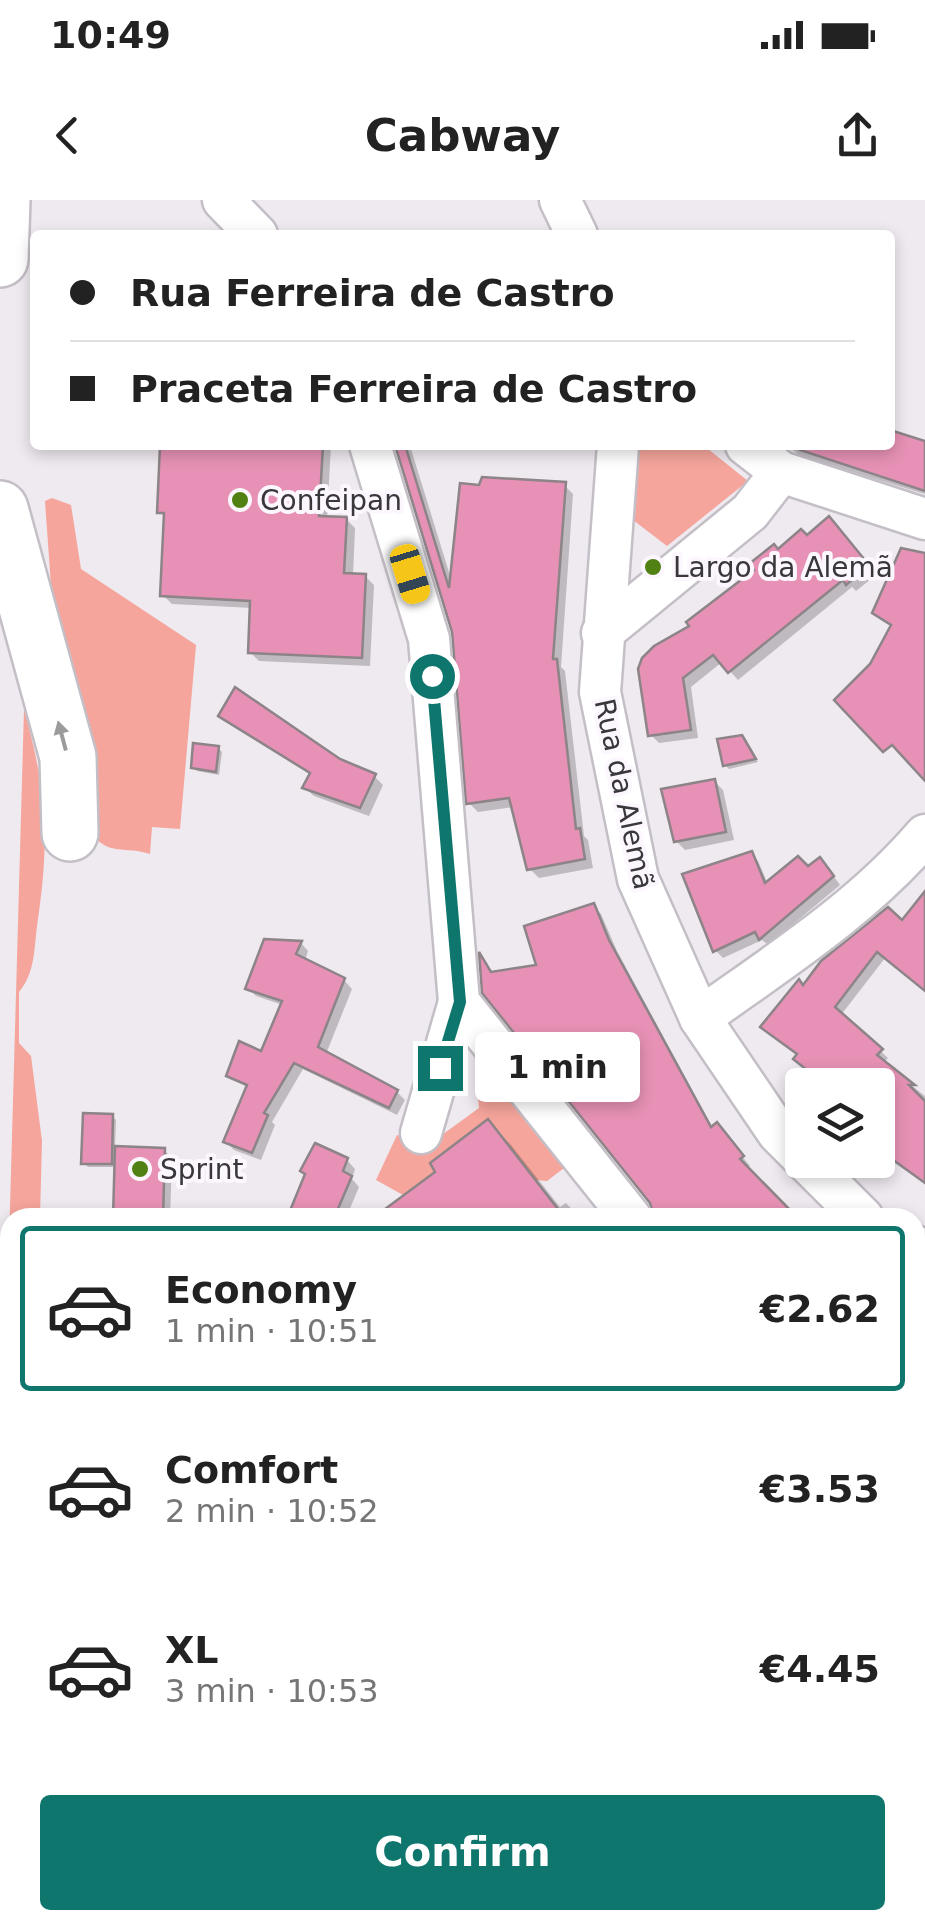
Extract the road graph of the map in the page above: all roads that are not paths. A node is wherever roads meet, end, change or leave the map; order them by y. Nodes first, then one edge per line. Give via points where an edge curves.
1 (2, 200) edge
2 (223, 200) edge
3 (560, 200) edge
4 (252, 230) edge
5 (575, 230) edge
6 (0, 259) edge
7 (372, 450) edge
8 (618, 450) edge
9 (752, 450) edge
10 (781, 472) junction
11 (0, 509) edge
12 (925, 518) edge
13 (602, 632) junction
14 (70, 833) dead end
15 (925, 835) edge
16 (460, 1002) junction
17 (700, 1018) junction
18 (421, 1133) dead end
19 (785, 1140) edge
20 (821, 1178) edge
21 (624, 1208) edge
22 (848, 1208) edge

1 - 6 highway
2 - 4 street
3 - 5 street
7 - 16 street via 430,639
8 - 13 street, Rua da Alemã
9 - 10 street
10 - 12 street
10 - 13 street via 750,512
14 -> 11 highway via 68,756
13 - 17 street, Rua da Alemã via 600,692 638,879
15 - 17 street via 820,933
16 - 18 street
16 - 21 street
17 - 19 street, Rua da Alemã
20 - 22 street, Rua da Alemã

